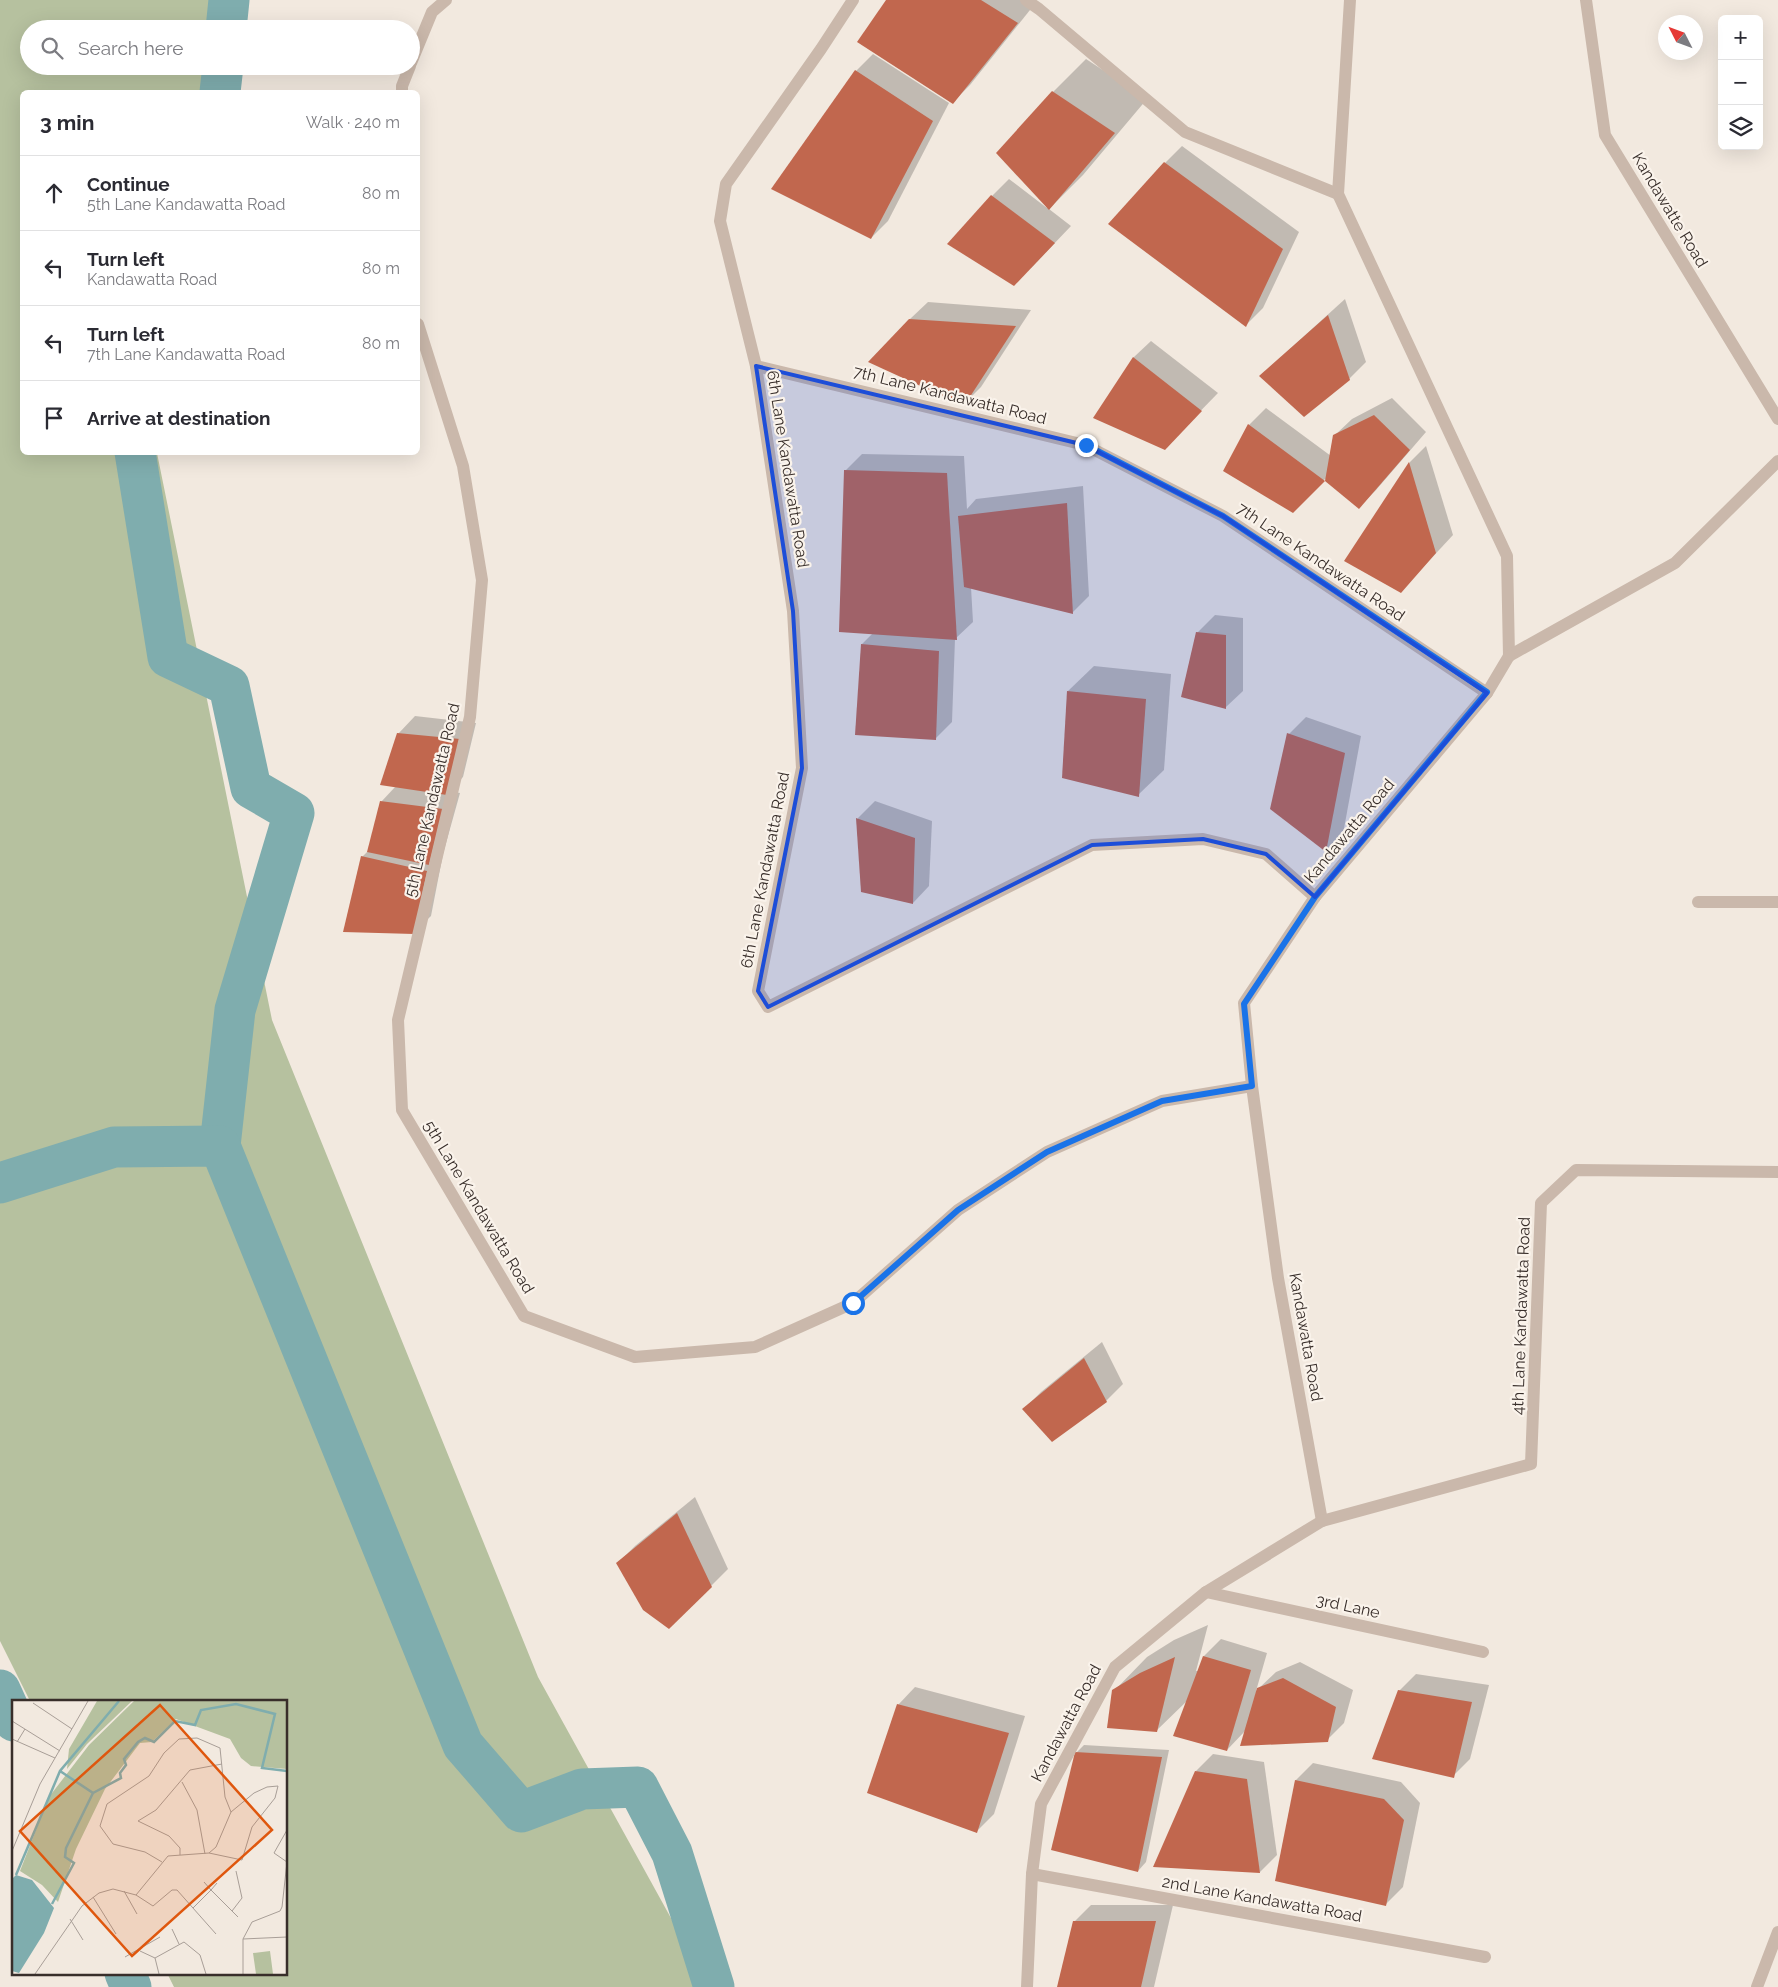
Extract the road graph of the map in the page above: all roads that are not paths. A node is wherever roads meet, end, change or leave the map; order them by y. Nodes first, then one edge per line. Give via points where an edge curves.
1 (446, 0) edge
2 (854, 0) edge
3 (1026, 0) edge
4 (1350, 0) edge
5 (1586, 0) edge
6 (420, 42) edge
7 (407, 75) edge
8 (402, 90) edge
9 (1338, 194) junction
10 (420, 330) edge
11 (756, 366) junction
12 (1778, 419) edge
13 (1778, 461) edge
14 (1509, 656) junction
15 (1487, 692) junction
16 (1315, 897) junction
17 (1698, 902) dead end
18 (1778, 902) edge
19 (1252, 1086) junction
20 (1778, 1172) edge
21 (1322, 1521) junction
22 (1206, 1592) junction
23 (1483, 1652) dead end
24 (1032, 1874) junction
25 (1778, 1932) edge
26 (1485, 1957) dead end
27 (1027, 1987) edge
28 (1757, 1987) edge

1 - 6 street via 432,12
2 - 11 street, 6th Lane Kandawatta Road via 726,184 720,221
3 - 9 street via 1185,132
4 - 9 street
5 - 12 street, Kandawatte Road via 1605,135
7 - 8 street
9 - 14 street via 1507,556
10 - 19 street, 5th Lane Kandawatta Road via 462,466 482,580 470,717 398,1020 402,1110 524,1316 635,1357 754,1347 853,1303 958,1210 1047,1152 1162,1101
11 - 15 street, 7th Lane Kandawatta Road via 1086,445 1223,516
11 - 16 street, 6th Lane Kandawatta Road via 793,611 802,768 758,990 768,1007 1092,845 1203,839 1266,854
13 - 14 street via 1675,563
14 - 15 street, Kandawatta Road
15 - 16 street, Kandawatta Road
16 - 19 street, Kandawatta Road via 1244,1004
17 - 18 street
19 - 21 street, Kandawatta Road via 1278,1278
20 - 21 street, 4th Lane Kandawatta Road via 1576,1170 1541,1204 1531,1464
21 - 22 street, Kandawatta Road
22 - 23 street, 3rd Lane
22 - 24 street, Kandawatta Road via 1115,1666 1040,1804
24 - 26 street, 2nd Lane Kandawatta Road
24 - 27 street, Kandawatta Road
25 - 28 street

